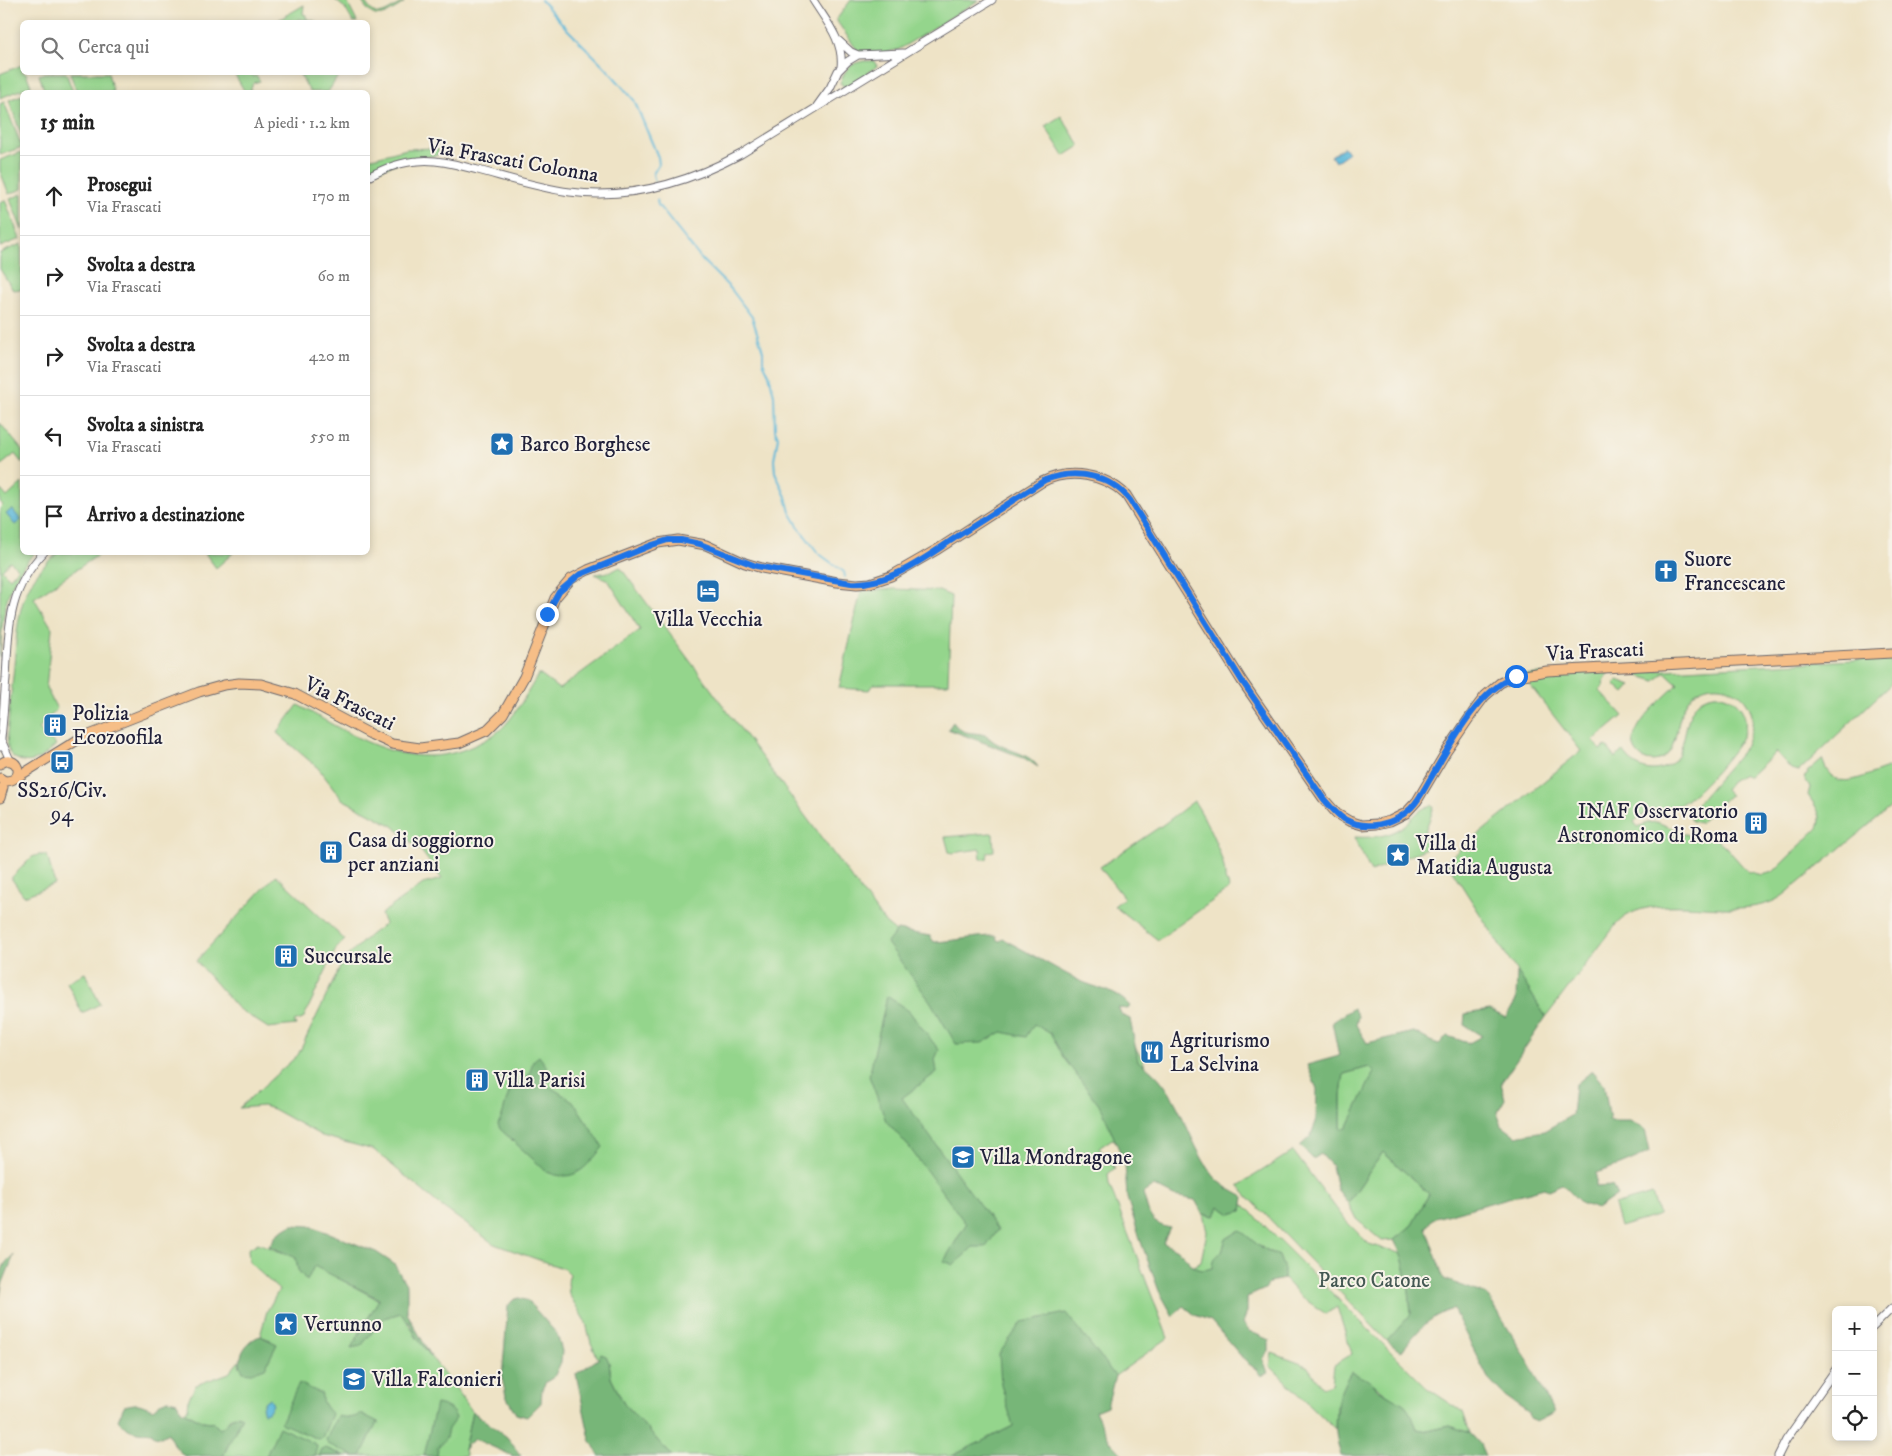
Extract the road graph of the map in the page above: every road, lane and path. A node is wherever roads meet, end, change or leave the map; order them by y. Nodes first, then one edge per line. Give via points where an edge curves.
1 (813, 0) edge
2 (992, 0) edge
3 (837, 39) junction
4 (908, 51) junction
5 (877, 54) junction
6 (858, 55) junction
7 (841, 68) junction
8 (878, 69) junction
9 (834, 80) junction
10 (845, 90) junction
11 (815, 109) junction
12 (370, 176) edge
13 (42, 555) edge
14 (1892, 653) edge
15 (1, 739) edge
16 (0, 748) edge
17 (13, 762) junction
18 (40, 763) junction
19 (0, 764) edge
20 (5, 782) edge
21 (0, 798) edge
22 (1892, 1308) edge
23 (1877, 1323) edge
24 (1832, 1375) edge
25 (1778, 1456) edge

1 - 3 street
2 - 4 street, Via Frascati Colonna
3 - 6 street
3 - 7 street
4 - 5 street, Via Frascati Colonna
4 - 8 street, Via Frascati Colonna
5 - 6 street, Via Frascati Colonna
5 - 8 street via 882,62
6 - 7 street, Via Frascati Colonna
7 - 9 street, Via Frascati Colonna
8 - 10 street, Via Frascati Colonna
9 - 10 street
9 - 11 street, Via Frascati Colonna
10 - 11 street, Via Frascati Colonna
11 - 12 street, Via Frascati Colonna via 718,166 669,184 636,191 569,192 430,160 395,165
13 - 15 street via 26,575 12,606
14 - 18 main road, Via Frascati via 1547,670 1516,676 1496,686 1479,704 1410,809 1388,822 1359,824 1337,814 1314,786 1242,681 1126,495 1096,478 1066,474 1045,480 938,549 891,576 870,583 837,582 762,568 706,545 678,540 658,542 588,570 571,580 555,598 524,677 503,714 486,731 459,743 425,748 396,745 295,694 261,684 239,683 199,692 79,740
15 - 16 street
15 - 17 street
17 - 18 main road
17 - 19 main road
17 - 20 main road via 18,769
18 - 20 main road, Via Frascati
20 - 21 main road
22 - 23 street
24 - 25 street

